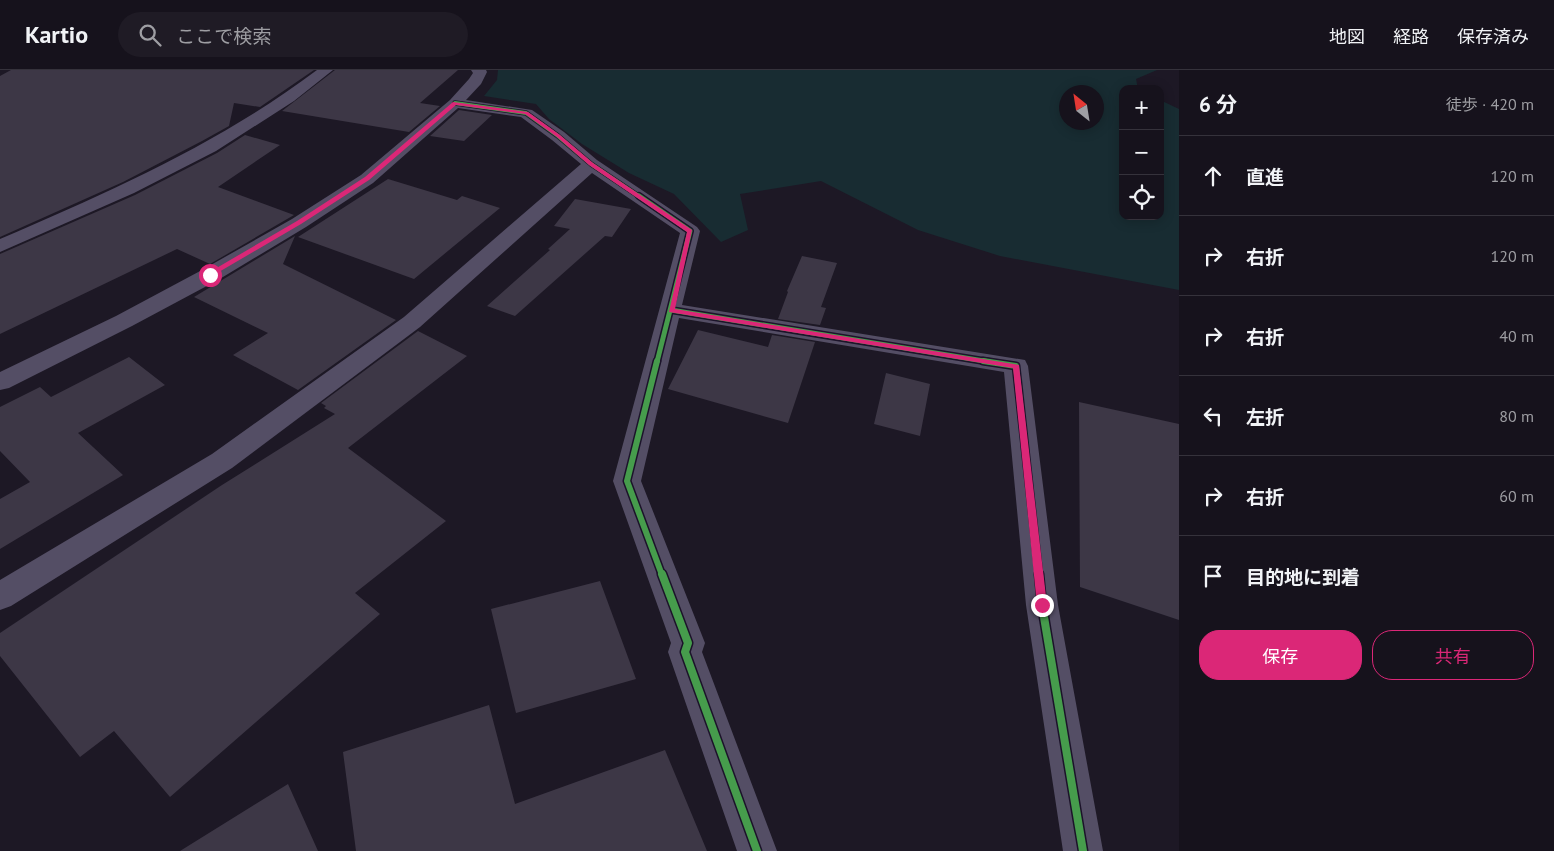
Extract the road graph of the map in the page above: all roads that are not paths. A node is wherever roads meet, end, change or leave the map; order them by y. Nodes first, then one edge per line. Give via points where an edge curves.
1 (326, 70) edge
2 (478, 70) edge
3 (455, 103) junction
4 (591, 164) junction
5 (0, 246) edge
6 (671, 310) junction
7 (0, 382) edge
8 (0, 596) edge
9 (757, 851) edge
10 (1083, 851) edge

1 - 5 street via 280,106 218,144
2 - 3 street via 476,81
3 - 4 street via 526,113
3 - 7 street via 367,178 299,223 124,322
4 - 6 street via 690,231
4 - 8 street via 412,322 222,461
6 - 9 street via 627,481 688,643 685,652
6 - 10 street via 1016,366 1042,605

